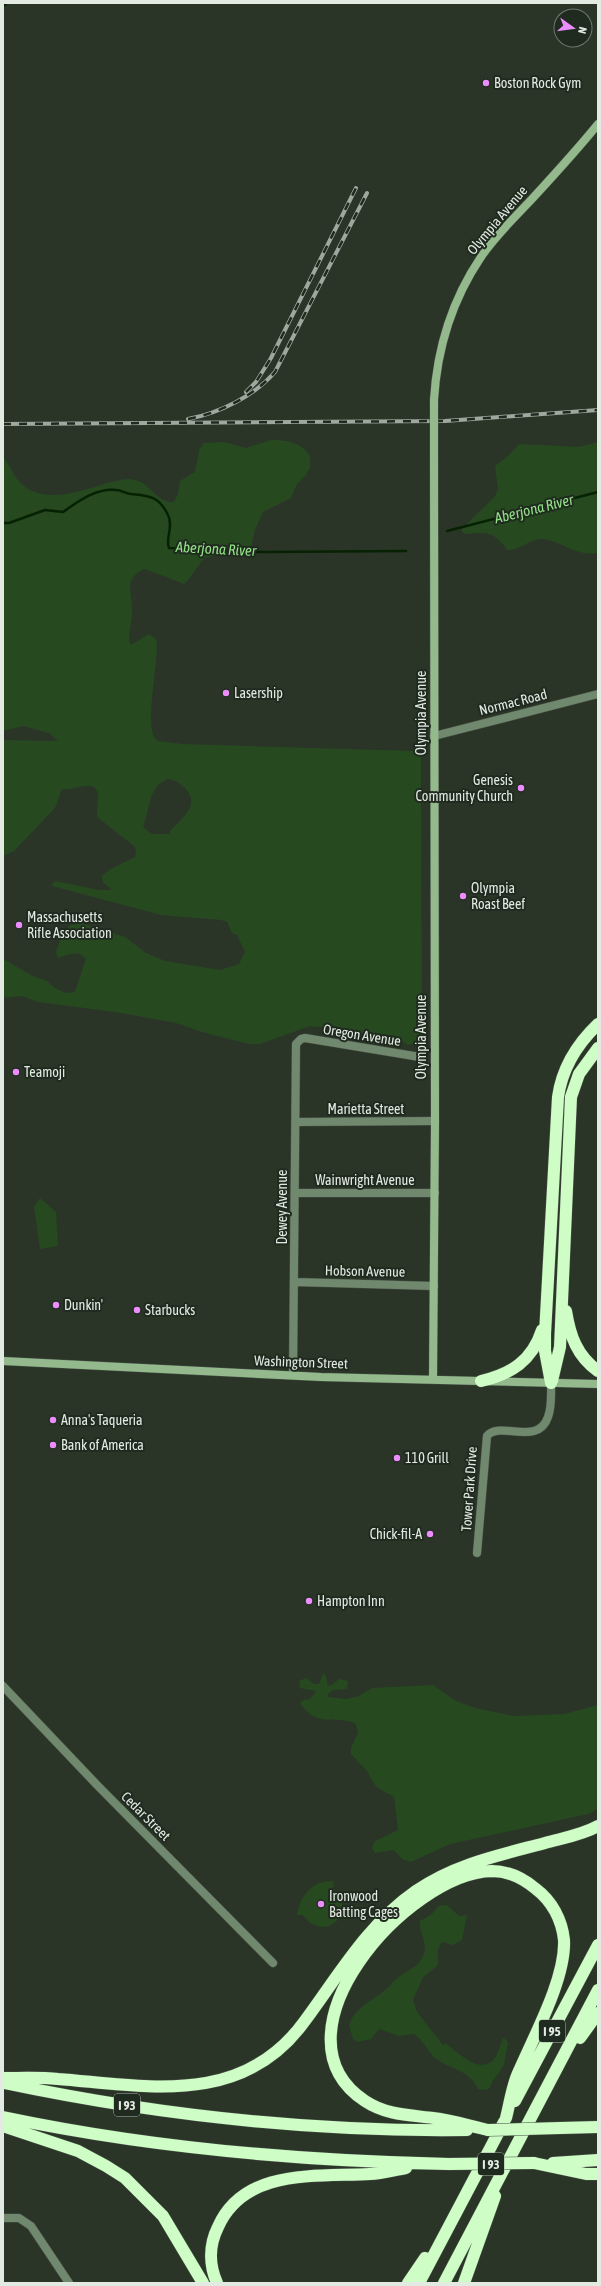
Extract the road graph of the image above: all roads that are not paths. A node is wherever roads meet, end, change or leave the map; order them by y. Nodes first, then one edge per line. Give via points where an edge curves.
1 (598, 124) edge
2 (598, 694) edge
3 (434, 736) junction
4 (598, 1024) edge
5 (299, 1040) joint
6 (598, 1048) edge
7 (420, 1057) dead end
8 (296, 1122) junction
9 (435, 1122) junction
10 (295, 1193) junction
11 (435, 1193) junction
12 (295, 1282) junction
13 (562, 1282) junction
14 (434, 1286) junction
15 (545, 1320) junction
16 (3, 1361) edge
17 (598, 1371) edge
18 (293, 1375) junction
19 (433, 1380) junction
20 (481, 1381) junction
21 (552, 1383) junction
22 (598, 1384) edge
23 (477, 1553) dead end
24 (3, 1686) edge
25 (598, 1826) edge
26 (598, 1944) edge
27 (273, 1963) dead end
28 (598, 1990) edge
29 (598, 2013) edge
30 (560, 2062) junction
31 (3, 2078) edge
32 (3, 2083) edge
33 (3, 2117) edge
34 (506, 2118) junction
35 (3, 2126) edge
36 (596, 2126) edge
37 (469, 2128) junction
38 (509, 2158) junction
39 (598, 2160) edge
40 (534, 2163) junction
41 (432, 2164) junction
42 (598, 2174) edge
43 (456, 2211) junction
44 (3, 2218) edge
45 (69, 2283) edge
46 (203, 2283) edge
47 (217, 2283) edge
48 (408, 2283) edge
49 (419, 2283) edge
50 (444, 2283) edge
51 (464, 2283) edge

1 - 3 main road, Olympia Avenue, bridge via 494,240 471,273 457,300 445,334 434,400
2 - 3 street, Normac Road
3 - 9 main road, Olympia Avenue
4 - 15 highway via 572,1057 559,1090
5 - 7 street, Oregon Avenue via 305,1038
5 - 8 street, Dewey Avenue via 296,1046
6 - 13 highway via 579,1074 571,1098
8 - 9 street, Marietta Street
8 - 10 street, Dewey Avenue
9 - 11 main road, Olympia Avenue
10 - 11 street, Wainwright Avenue
10 - 12 street, Dewey Avenue
11 - 14 main road, Olympia Avenue
12 - 14 street, Hobson Avenue
12 - 18 street, Dewey Avenue
13 - 17 highway via 571,1336 584,1359
13 - 21 highway via 560,1347
14 - 19 main road, Olympia Avenue
15 - 20 highway via 538,1342 523,1362 511,1372
15 - 21 highway via 545,1348
16 - 18 main road, Washington Street
18 - 19 main road, Washington Street
19 - 20 main road, Washington Street
20 - 21 main road, Washington Street
21 - 22 main road, Washington Street
21 - 23 street, Tower Park Drive via 550,1413 542,1427 529,1432 494,1431 487,1436
24 - 27 street, Cedar Street
25 - 31 highway via 575,1835 471,1864 417,1891 373,1928 294,2034 271,2055 241,2072 211,2083 171,2088 56,2078
26 - 34 highway, I 95
28 - 30 highway, I 95
29 - 30 highway
30 - 38 highway, I 95
32 - 37 highway, I 93 via 126,2105 246,2120 366,2129
33 - 41 highway, I 93 via 126,2139 218,2150 309,2159
34 - 37 highway via 518,2073 557,1978 564,1939 558,1916 542,1893 518,1877 490,1871 470,1875 444,1887 412,1907 388,1927 369,1949 350,1978 334,2011 329,2032 330,2053 337,2070 346,2084 364,2100 380,2109 397,2114 434,2118
34 - 43 highway, I 95
35 - 46 highway via 78,2151 125,2178 163,2216
36 - 37 highway, I 93, bridge via 488,2130
38 - 50 highway, I 95
38 - 51 highway
39 - 40 highway, I 93
40 - 41 highway, I 93, bridge
40 - 42 highway
41 - 47 highway via 372,2174 286,2179 248,2192 227,2210 213,2239 211,2264
43 - 48 highway
43 - 49 highway, I 95
44 - 45 street via 21,2219 34,2229

